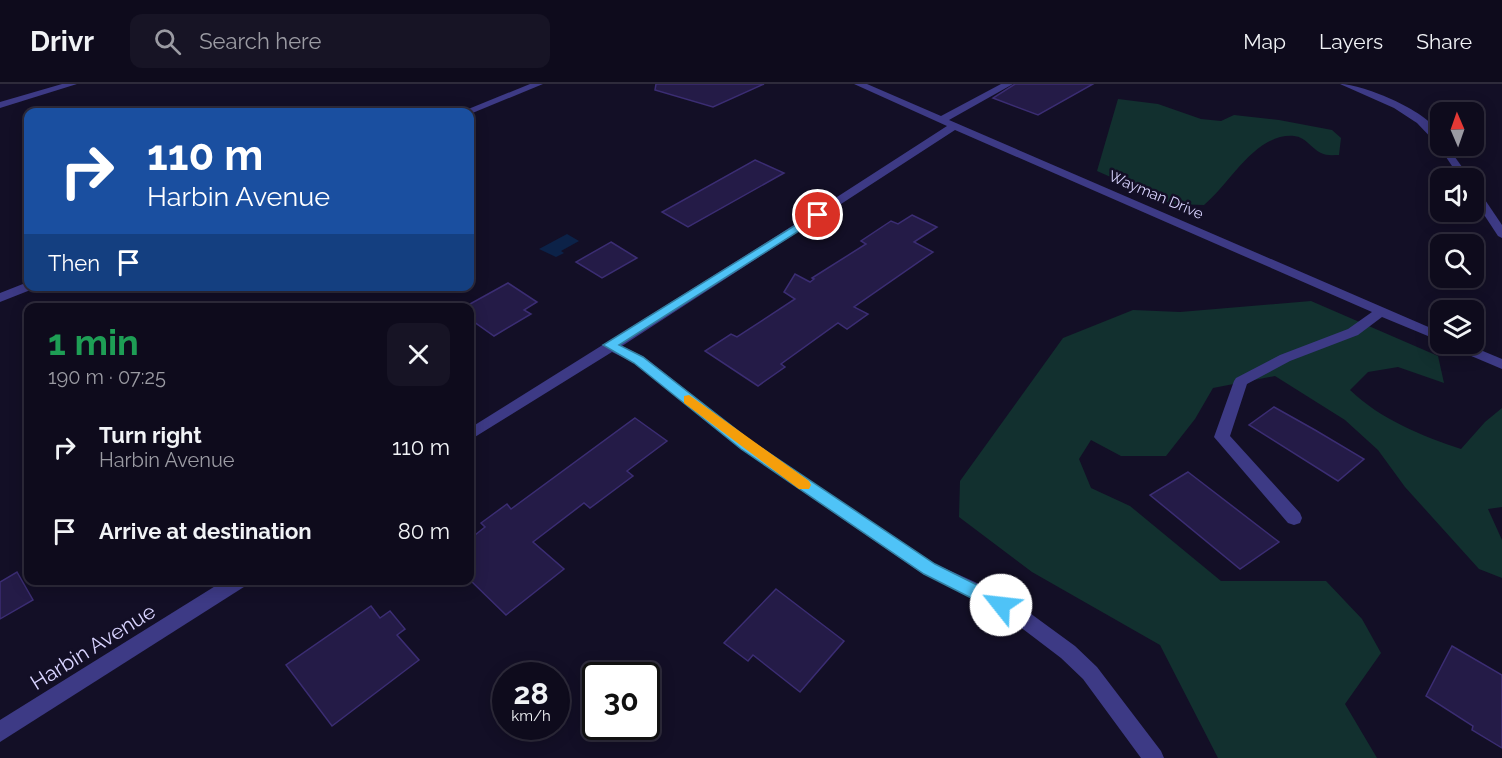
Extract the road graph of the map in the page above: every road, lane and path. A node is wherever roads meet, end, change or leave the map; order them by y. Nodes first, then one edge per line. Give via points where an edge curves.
1 (72, 84) edge
2 (538, 84) edge
3 (858, 84) edge
4 (1008, 84) edge
5 (1345, 84) edge
6 (0, 105) edge
7 (474, 109) edge
8 (941, 120) junction
9 (954, 126) junction
10 (1430, 130) edge
11 (1484, 207) edge
12 (1502, 234) edge
13 (24, 288) edge
14 (0, 298) edge
15 (1382, 311) junction
16 (1430, 333) edge
17 (609, 345) junction
18 (1478, 354) edge
19 (1502, 364) edge
20 (474, 432) edge
21 (1294, 518) dead end
22 (233, 585) edge
23 (0, 732) edge
24 (1155, 758) edge

1 - 6 street
2 - 7 street
3 - 8 street, Wayman Drive
4 - 8 street
5 - 10 street via 1409,110
8 - 9 street, Wayman Drive
9 - 15 street, Wayman Drive
9 - 17 street
11 - 12 street
13 - 14 street
15 - 16 street, Wayman Drive
15 - 21 street via 1353,332 1285,358 1241,381 1222,437
17 - 20 street
17 - 24 street via 639,360 746,445 920,563 1017,614 1068,652 1090,674
18 - 19 street
22 - 23 street, Harbin Avenue

